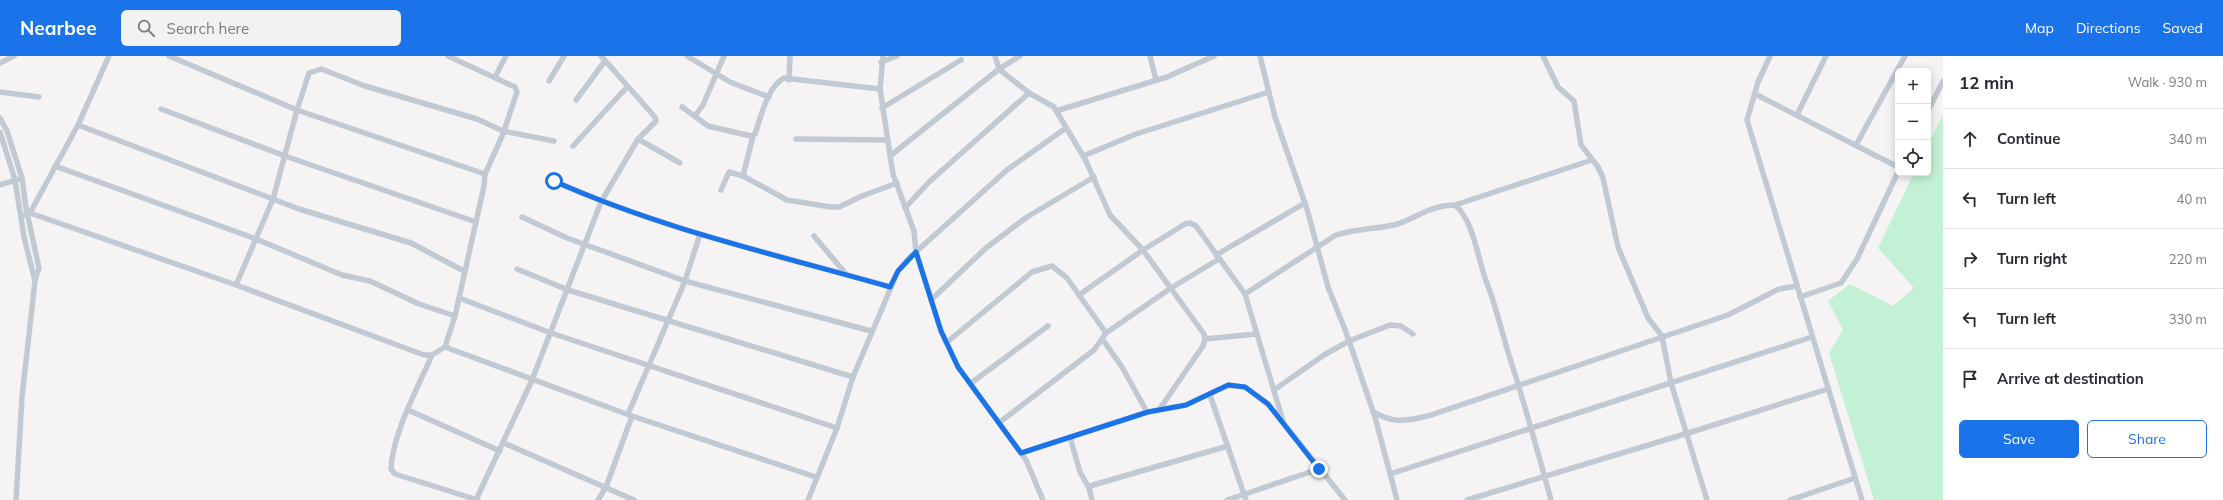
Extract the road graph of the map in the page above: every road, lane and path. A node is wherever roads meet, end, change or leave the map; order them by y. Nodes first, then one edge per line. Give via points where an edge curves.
1 (14, 56) edge
2 (109, 56) edge
3 (169, 56) edge
4 (449, 56) edge
5 (506, 56) edge
6 (564, 56) edge
7 (601, 56) edge
8 (687, 56) edge
9 (724, 56) edge
10 (790, 56) edge
11 (883, 56) edge
12 (897, 56) edge
13 (995, 56) edge
14 (1020, 56) edge
15 (1150, 56) edge
16 (1214, 56) edge
17 (1260, 56) edge
18 (1543, 56) edge
19 (1770, 56) edge
20 (1826, 56) edge
21 (1905, 56) edge
22 (961, 60) dead end
23 (605, 61) junction
24 (881, 62) junction
25 (0, 63) edge
26 (999, 69) junction
27 (716, 74) junction
28 (495, 77) junction
29 (789, 80) junction
30 (1156, 80) junction
31 (549, 81) dead end
32 (1943, 82) edge
33 (627, 88) junction
34 (880, 89) junction
35 (0, 92) edge
36 (1269, 92) junction
37 (1029, 93) junction
38 (1755, 94) junction
39 (40, 97) dead end
40 (769, 97) junction
41 (576, 100) dead end
42 (1931, 105) edge
43 (682, 107) dead end
44 (882, 108) junction
45 (161, 109) dead end
46 (297, 110) junction
47 (1056, 111) junction
48 (1797, 115) junction
49 (695, 116) junction
50 (0, 118) edge
51 (78, 125) junction
52 (1066, 128) junction
53 (503, 131) junction
54 (0, 132) edge
55 (753, 136) junction
56 (638, 139) junction
57 (796, 139) dead end
58 (888, 140) junction
59 (554, 141) dead end
60 (1856, 145) junction
61 (573, 146) dead end
62 (285, 156) junction
63 (890, 156) junction
64 (1083, 156) junction
65 (1592, 160) junction
66 (680, 163) dead end
67 (1895, 165) edge
68 (55, 166) junction
69 (484, 174) junction
70 (743, 176) junction
71 (1896, 176) edge
72 (1094, 177) junction
73 (22, 178) junction
74 (15, 180) junction
75 (554, 181) dead end
76 (897, 183) junction
77 (0, 185) edge
78 (721, 190) dead end
79 (273, 199) junction
80 (601, 202) junction
81 (1305, 203) junction
82 (1455, 205) junction
83 (905, 208) junction
84 (29, 214) junction
85 (21, 216) junction
86 (522, 217) dead end
87 (476, 222) junction
88 (700, 234) junction
89 (814, 236) dead end
90 (256, 239) junction
91 (586, 245) junction
92 (1317, 249) junction
93 (1143, 250) junction
94 (916, 252) junction
95 (1218, 257) junction
96 (517, 269) dead end
97 (464, 271) junction
98 (846, 275) junction
99 (35, 281) junction
100 (684, 281) junction
101 (236, 285) junction
102 (1797, 286) junction
103 (890, 287) junction
104 (1171, 288) junction
105 (568, 290) junction
106 (1245, 294) junction
107 (1079, 295) junction
108 (1800, 297) junction
109 (459, 298) junction
110 (931, 300) junction
111 (456, 316) junction
112 (668, 320) junction
113 (1048, 326) dead end
114 (871, 331) junction
115 (551, 333) junction
116 (1106, 333) junction
117 (1256, 334) junction
118 (1413, 334) dead end
119 (1662, 336) junction
120 (1812, 337) junction
121 (1205, 339) junction
122 (1103, 340) junction
123 (1349, 341) junction
124 (946, 343) junction
125 (445, 347) junction
126 (432, 355) junction
127 (649, 364) junction
128 (853, 377) junction
129 (532, 380) junction
130 (971, 383) junction
131 (1671, 383) junction
132 (1519, 384) junction
133 (1828, 389) junction
134 (1274, 390) junction
135 (1210, 395) junction
136 (408, 410) junction
137 (1158, 410) junction
138 (1148, 412) junction
139 (1373, 412) junction
140 (630, 415) junction
141 (1000, 422) junction
142 (1283, 423) junction
143 (837, 428) junction
144 (1532, 430) junction
145 (1685, 434) junction
146 (1070, 437) junction
147 (504, 443) junction
148 (1228, 446) junction
149 (500, 451) junction
150 (1021, 453) junction
151 (1319, 469) junction
152 (1390, 474) junction
153 (1544, 475) junction
154 (816, 477) junction
155 (1855, 478) junction
156 (606, 487) junction
157 (1089, 488) junction
158 (1245, 497) edge
159 (16, 500) edge
160 (477, 500) edge
161 (598, 500) edge
162 (634, 500) edge
163 (808, 500) edge
164 (1043, 500) edge
165 (1092, 500) edge
166 (1227, 500) edge
167 (1345, 500) edge
168 (1398, 500) edge
169 (1467, 500) edge
170 (1551, 500) edge
171 (1707, 500) edge
172 (1790, 500) edge
173 (1862, 500) edge

1 - 25 street
2 - 51 street
3 - 46 street
4 - 28 street
5 - 28 street
6 - 31 street
7 - 23 street
8 - 27 street
9 - 27 street
10 - 29 street
11 - 24 street
12 - 24 street
13 - 26 street
14 - 26 street
15 - 30 street
16 - 30 street
17 - 36 street
18 - 65 street via 1558,87 1574,101 1581,145
19 - 38 street
20 - 48 street
21 - 60 street
22 - 44 street
23 - 33 street
23 - 41 street
24 - 34 street
26 - 37 street
26 - 63 street
27 - 40 street
27 - 49 street via 703,105
28 - 53 street via 515,87 517,92
29 - 34 street
29 - 40 street via 784,78 778,81
30 - 47 street
32 - 42 street
33 - 56 street via 656,121
33 - 61 street
34 - 44 street
35 - 39 street
36 - 64 street via 1136,134
36 - 81 street via 1275,117
37 - 47 street via 1054,107
37 - 83 street via 929,182
38 - 48 street
38 - 102 street via 1747,120
40 - 55 street
43 - 49 street
44 - 58 street
45 - 62 street
46 - 53 street via 309,73 321,69 365,86 477,119
46 - 62 street
46 - 69 street
47 - 52 street
48 - 60 street
49 - 55 street via 708,126
50 - 73 street via 7,131
51 - 68 street
51 - 79 street
52 - 64 street
52 - 94 street via 1007,170
53 - 59 street
53 - 69 street
54 - 74 street
55 - 70 street
56 - 66 street
56 - 80 street
57 - 58 street
58 - 63 street
60 - 67 street
62 - 79 street
62 - 87 street
63 - 76 street
64 - 72 street
65 - 82 street
65 - 119 street via 1603,178 1618,247 1648,318
68 - 84 street
68 - 90 street
69 - 87 street
70 - 76 street via 787,200 831,207 839,207
70 - 78 street via 729,172
71 - 108 street via 1857,259 1841,283
72 - 93 street via 1110,215
72 - 110 street via 1021,221 986,248
73 - 74 street
73 - 84 street
74 - 77 street
74 - 85 street
75 - 80 street
76 - 83 street
79 - 90 street
79 - 97 street via 343,224 411,243
80 - 88 street
80 - 91 street
81 - 92 street
81 - 95 street
82 - 92 street via 1425,210 1396,224 1336,235
82 - 132 street via 1462,211 1468,225
83 - 94 street via 914,231
84 - 85 street
84 - 99 street via 39,268
84 - 101 street
85 - 99 street
86 - 91 street
87 - 97 street
88 - 98 street
88 - 100 street
89 - 98 street
90 - 101 street
90 - 111 street via 342,274 370,281 419,304
91 - 100 street
91 - 105 street
92 - 106 street
92 - 123 street via 1328,287
93 - 95 street via 1190,223 1196,226
93 - 104 street
93 - 107 street
94 - 103 street via 898,271
94 - 110 street
95 - 104 street
95 - 106 street
96 - 105 street
97 - 109 street
98 - 103 street
99 - 159 street via 22,397
100 - 112 street
100 - 114 street
101 - 126 street via 424,355
102 - 108 street
102 - 119 street via 1774,292 1728,315
103 - 114 street
104 - 116 street
104 - 121 street
105 - 112 street
105 - 115 street
106 - 117 street
107 - 116 street
107 - 124 street via 1067,278 1052,266 1040,268
108 - 120 street
109 - 111 street
109 - 115 street
110 - 124 street
111 - 125 street
112 - 127 street
112 - 128 street
113 - 130 street
114 - 128 street
115 - 127 street
115 - 129 street
116 - 122 street
117 - 121 street
117 - 134 street
118 - 123 street via 1401,326 1390,325
119 - 131 street
119 - 132 street
120 - 131 street
120 - 133 street
121 - 137 street via 1203,346
122 - 138 street
122 - 141 street via 1094,350
123 - 134 street
123 - 139 street
124 - 130 street via 958,367
125 - 126 street
125 - 129 street
126 - 136 street
127 - 140 street
127 - 143 street
128 - 143 street
129 - 140 street
129 - 147 street
130 - 141 street
131 - 144 street
131 - 145 street
132 - 139 street via 1428,416 1404,421 1389,420
132 - 144 street
133 - 145 street
133 - 155 street
134 - 142 street
135 - 137 street via 1186,405
135 - 142 street via 1228,385 1245,387 1268,404
135 - 148 street
136 - 149 street
136 - 160 street via 391,460 391,469 395,474
137 - 138 street
138 - 146 street
139 - 152 street
140 - 154 street
140 - 156 street
141 - 150 street
142 - 151 street
143 - 154 street
144 - 152 street
144 - 153 street
145 - 153 street
145 - 171 street
146 - 150 street
146 - 157 street via 1080,472
147 - 149 street
147 - 156 street
148 - 157 street
148 - 158 street
149 - 160 street
150 - 164 street
151 - 158 street
151 - 167 street
152 - 168 street
153 - 169 street
153 - 170 street
154 - 163 street
155 - 172 street
155 - 173 street
156 - 161 street
156 - 162 street
157 - 165 street
158 - 166 street

